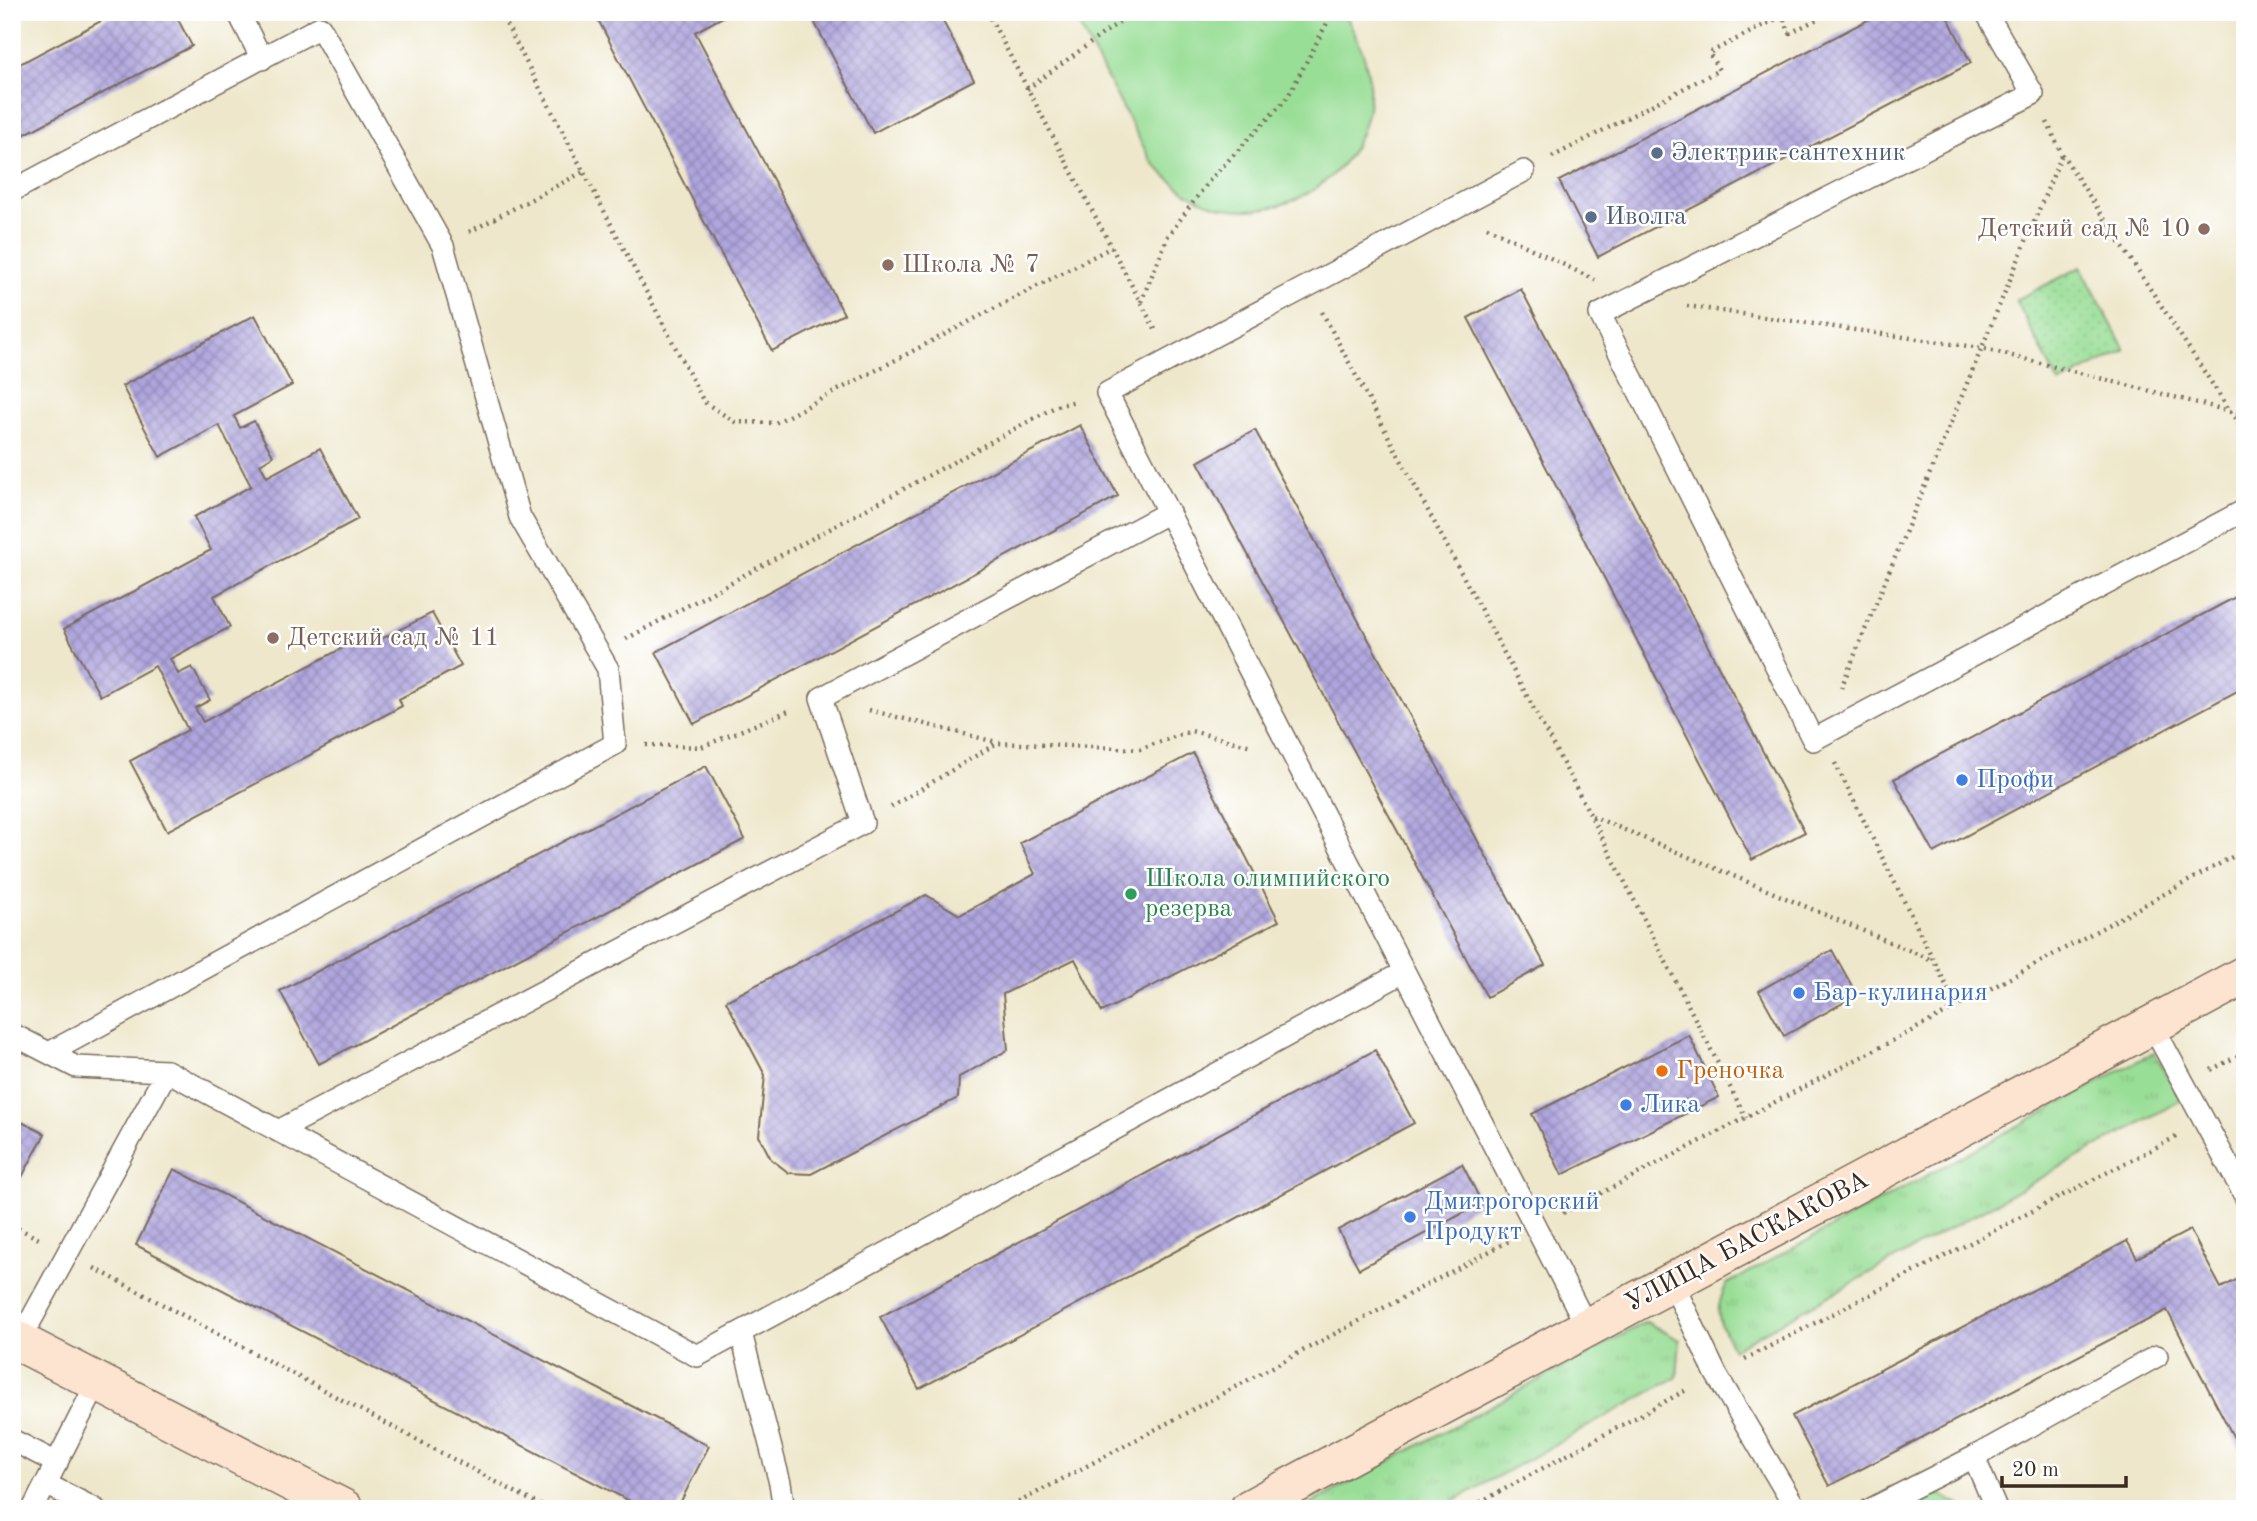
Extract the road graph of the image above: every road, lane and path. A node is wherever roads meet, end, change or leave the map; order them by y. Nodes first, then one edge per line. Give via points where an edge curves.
1 (238, 12) edge
2 (500, 12) edge
3 (986, 12) edge
4 (1133, 12) edge
5 (1333, 12) edge
6 (1830, 12) edge
7 (1986, 12) edge
8 (262, 59) junction
9 (1027, 89) junction
10 (2034, 94) junction
11 (2062, 154) junction
12 (1524, 171) joint
13 (583, 172) junction
14 (12, 191) edge
15 (1453, 211) junction
16 (443, 246) junction
17 (1112, 247) junction
18 (1308, 287) junction
19 (1630, 298) junction
20 (1141, 302) junction
21 (1981, 348) junction
22 (1171, 359) junction
23 (1107, 393) junction
24 (2230, 412) junction
25 (2245, 415) edge
26 (2245, 434) edge
27 (2245, 510) edge
28 (1169, 512) junction
29 (598, 654) junction
30 (1822, 736) junction
31 (1294, 756) junction
32 (1591, 816) junction
33 (863, 823) junction
34 (2245, 849) edge
35 (1933, 961) junction
36 (1405, 972) junction
37 (2245, 975) edge
38 (1957, 1007) junction
39 (2152, 1025) junction
40 (12, 1034) edge
41 (49, 1053) junction
42 (167, 1071) junction
43 (1746, 1118) junction
44 (2204, 1122) junction
45 (278, 1131) junction
46 (2245, 1196) edge
47 (12, 1225) edge
48 (1535, 1227) junction
49 (67, 1254) junction
50 (1672, 1282) junction
51 (1587, 1327) junction
52 (741, 1333) junction
53 (16, 1340) edge
54 (2157, 1356) dead end
55 (1716, 1374) junction
56 (97, 1383) junction
57 (12, 1440) edge
58 (1974, 1457) junction
59 (57, 1463) junction
60 (46, 1484) junction
61 (33, 1509) edge
62 (94, 1509) edge
63 (344, 1509) edge
64 (547, 1509) edge
65 (784, 1509) edge
66 (1006, 1509) edge
67 (1249, 1509) edge
68 (1468, 1509) edge
69 (1796, 1509) edge
70 (1871, 1509) edge
71 (1996, 1509) edge

1 - 8 lane
2 - 13 path
3 - 9 path
4 - 9 path
5 - 20 path via 1287,98 1209,181 1168,236
6 - 12 path via 1790,33 1782,16 1709,53 1719,70
7 - 10 lane
8 - 14 lane
8 - 16 lane via 320,27
9 - 17 path
10 - 11 path
10 - 19 lane
11 - 21 path
11 - 24 path
12 - 15 lane
13 - 16 path
13 - 17 path via 704,402 735,422 775,423
15 - 18 lane
15 - 19 path
16 - 29 lane via 520,517
17 - 20 path
18 - 22 lane
18 - 32 path
19 - 21 path
19 - 30 lane via 1600,314 1813,740
20 - 22 path
21 - 24 path
21 - 30 path
22 - 23 lane
23 - 28 lane
23 - 29 path via 1057,406
24 - 25 path
24 - 26 path
27 - 30 lane
28 - 31 lane
28 - 33 lane via 821,698
29 - 41 lane via 608,670 615,744
30 - 35 path
31 - 33 path via 1191,731 1140,749 997,743
31 - 36 lane
32 - 35 path
32 - 43 path
33 - 45 lane
34 - 38 path
35 - 38 path
36 - 48 lane
36 - 52 lane
37 - 39 street, УЛИЦА БАСКАКОВА
38 - 43 path
39 - 44 lane
39 - 50 street, УЛИЦА БАСКАКОВА
40 - 41 lane
41 - 42 lane via 76,1067
42 - 45 lane
42 - 49 lane
43 - 48 path
44 - 46 lane
44 - 55 path
45 - 52 lane via 697,1356
47 - 49 path
48 - 51 lane
48 - 66 path
49 - 53 lane
49 - 64 path
50 - 51 street, УЛИЦА БАСКАКОВА
50 - 55 lane
51 - 67 street, УЛИЦА БАСКАКОВА
52 - 65 lane
53 - 56 street
54 - 58 lane
55 - 68 path
55 - 69 lane
56 - 59 lane
56 - 63 street
57 - 59 lane
58 - 70 lane
58 - 71 lane
59 - 60 lane
60 - 61 lane
60 - 62 lane

